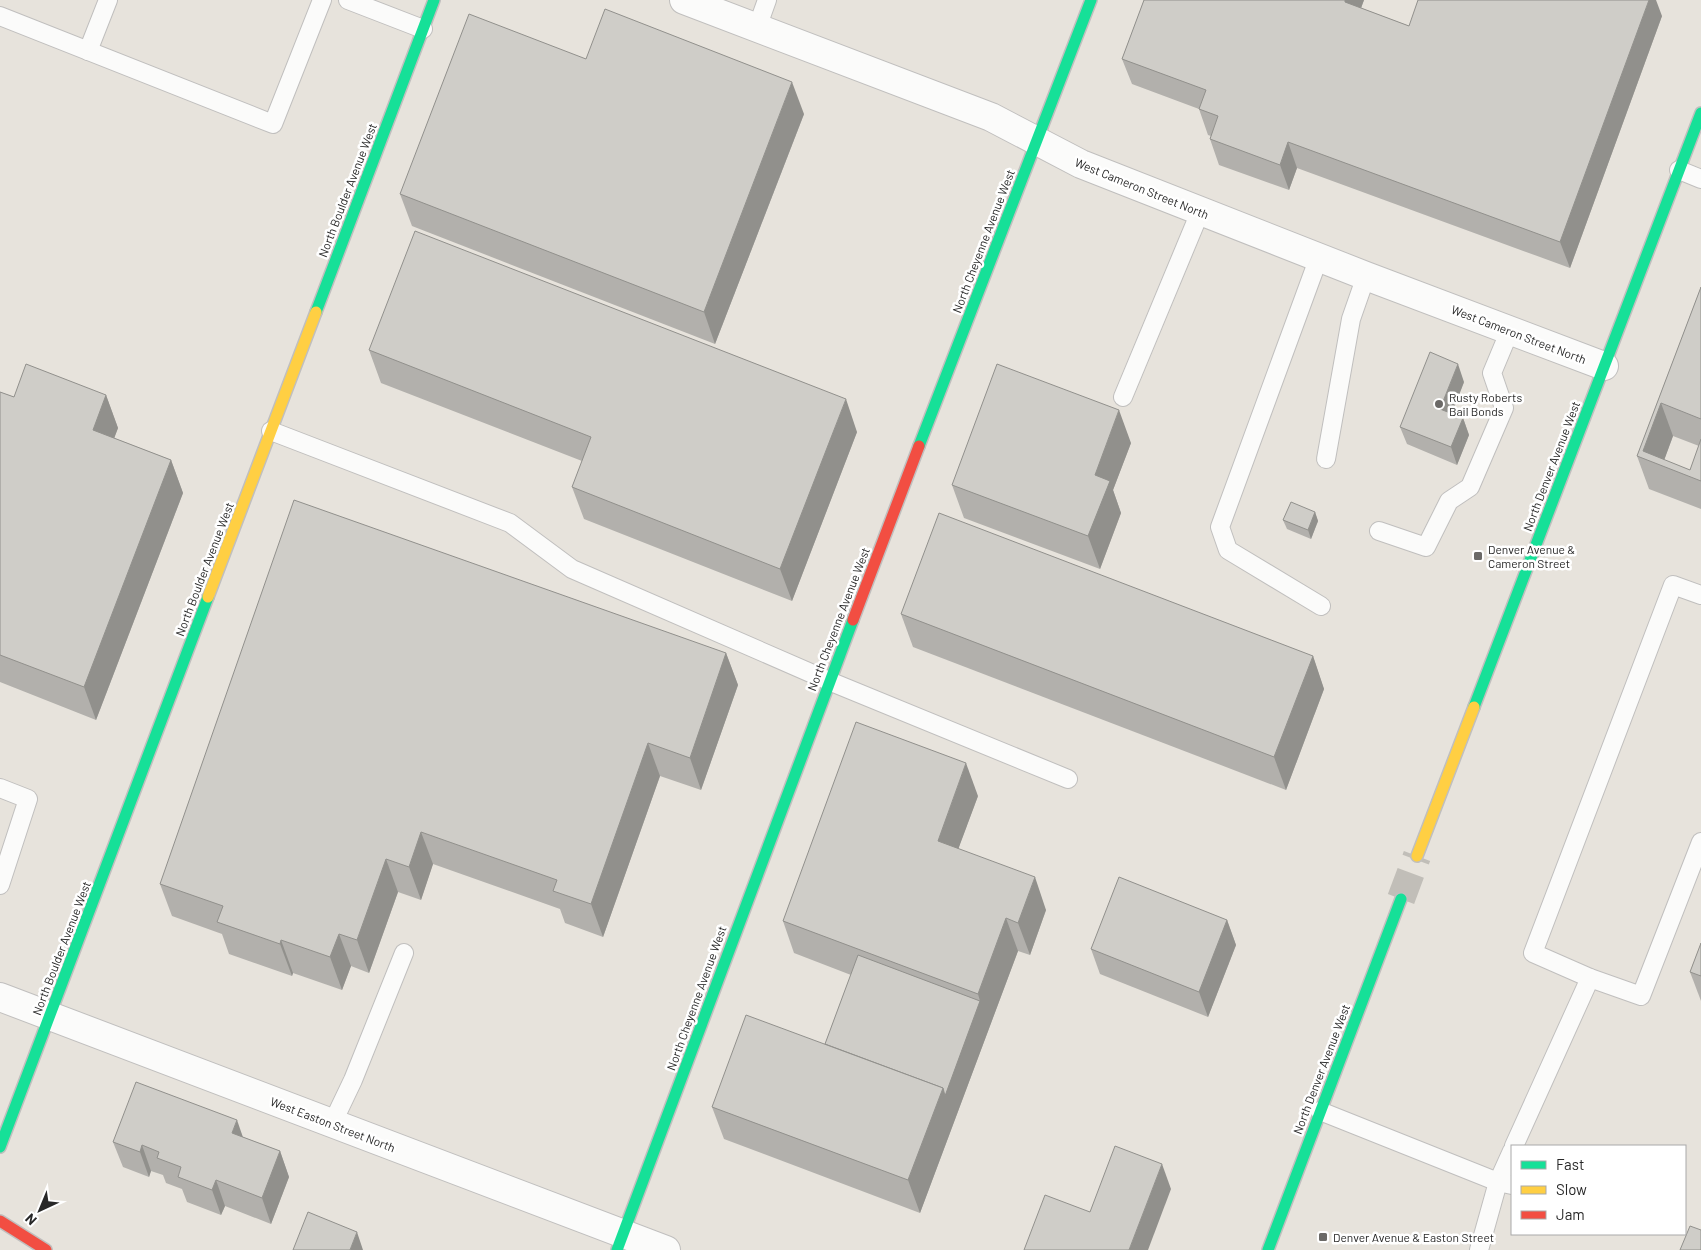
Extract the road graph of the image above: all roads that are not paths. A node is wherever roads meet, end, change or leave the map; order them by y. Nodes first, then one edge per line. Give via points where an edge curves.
1 (108, 0) edge
2 (322, 0) edge
3 (348, 0) edge
4 (434, 0) edge
5 (684, 0) edge
6 (767, 0) edge
7 (1090, 0) edge
8 (0, 16) edge
9 (757, 28) junction
10 (423, 29) junction
11 (88, 51) junction
12 (1701, 113) edge
13 (1036, 141) junction
14 (1679, 170) junction
15 (1701, 179) edge
16 (1200, 212) junction
17 (1319, 257) junction
18 (1366, 276) junction
19 (1510, 330) junction
20 (1604, 366) junction
21 (1123, 397) dead end
22 (271, 431) junction
23 (1326, 458) dead end
24 (1379, 531) dead end
25 (1701, 595) edge
26 (1321, 606) dead end
27 (829, 681) junction
28 (1068, 779) dead end
29 (0, 788) edge
30 (1701, 842) edge
31 (1417, 856) tunnel mouth
32 (0, 884) edge
33 (1401, 899) tunnel mouth
34 (404, 954) dead end
35 (1590, 978) junction
36 (0, 997) edge
37 (50, 1016) junction
38 (1320, 1111) junction
39 (332, 1124) junction
40 (1514, 1145) edge
41 (0, 1147) edge
42 (1511, 1156) edge
43 (1505, 1183) edge
44 (0, 1222) edge
45 (620, 1242) edge
46 (46, 1250) edge
47 (666, 1250) edge
48 (1268, 1250) edge
49 (1479, 1250) edge

1 - 11 lane
2 - 11 lane via 273,124
3 - 10 lane
4 - 10 main road, North Boulder Avenue West
5 - 9 street, West Cameron Street North
6 - 9 lane
7 - 13 main road, North Cheyenne Avenue West
8 - 11 lane
9 - 13 street, West Cameron Street North via 991,116
10 - 22 main road, North Boulder Avenue West
12 - 14 main road, North Denver Avenue West
13 - 16 street, West Cameron Street North via 1081,164
13 - 27 main road, North Cheyenne Avenue West
14 - 15 lane
14 - 20 main road, North Denver Avenue West
16 - 17 street, West Cameron Street North
16 - 21 lane
17 - 18 street, West Cameron Street North
17 - 26 lane via 1220,528 1228,550
18 - 19 street, West Cameron Street North
18 - 23 lane via 1351,319
19 - 20 street, West Cameron Street North
19 - 24 lane via 1492,373 1504,408 1470,486 1449,501 1426,548
20 - 31 main road, North Denver Avenue West
22 - 27 lane via 510,523 572,570
22 - 37 main road, North Boulder Avenue West
25 - 35 lane via 1673,586 1533,953
27 - 28 lane
27 - 45 main road, North Cheyenne Avenue West
29 - 32 lane via 28,799
30 - 35 lane via 1641,996
33 - 38 main road, North Denver Avenue West
34 - 39 lane
35 - 40 lane
36 - 37 street, West Easton Street North
37 - 39 street, West Easton Street North
37 - 41 main road, North Boulder Avenue West
38 - 43 lane
38 - 48 main road, North Denver Avenue West
39 - 45 street, West Easton Street North
42 - 43 lane
43 - 49 lane
44 - 46 main road
45 - 47 street, West Easton Street North

